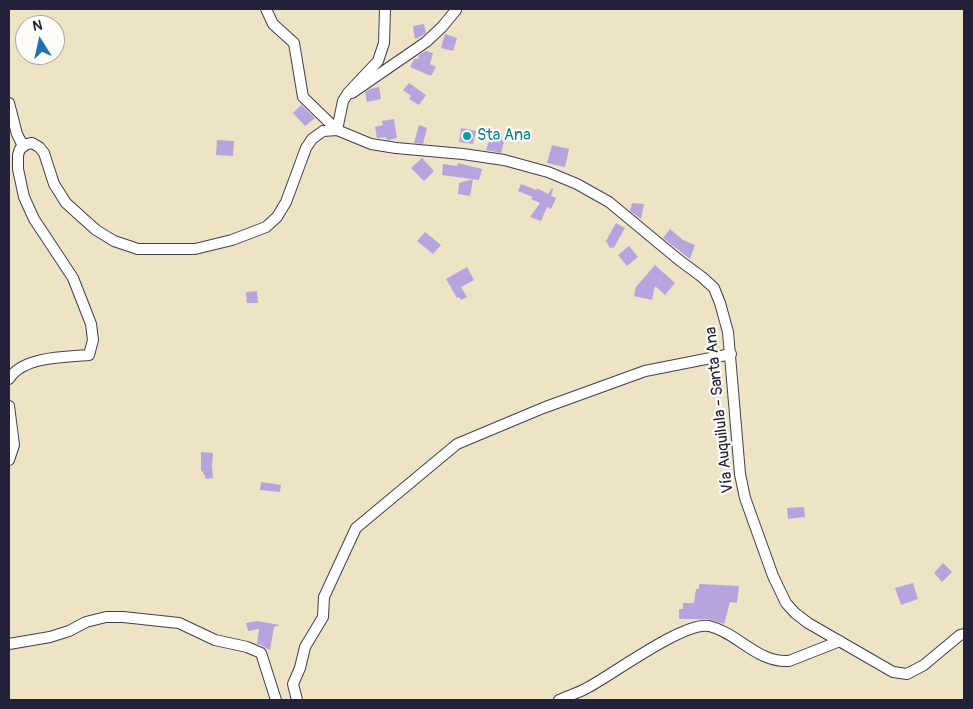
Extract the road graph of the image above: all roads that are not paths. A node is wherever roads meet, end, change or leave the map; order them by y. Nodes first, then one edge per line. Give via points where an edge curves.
1 (266, 9) edge
2 (385, 9) edge
3 (456, 10) dead end
4 (348, 93) junction
5 (9, 103) edge
6 (338, 130) junction
7 (23, 146) junction
8 (730, 354) junction
9 (9, 379) edge
10 (9, 406) edge
11 (9, 460) edge
12 (964, 634) edge
13 (840, 641) junction
14 (9, 644) edge
15 (276, 700) edge
16 (297, 700) edge
17 (559, 700) edge

1 - 6 street via 273,24 294,43 303,97
2 - 4 street via 384,43 378,61
3 - 4 street via 426,42
4 - 6 street
5 - 7 street
6 - 7 street via 323,131 312,139 286,202 266,227 195,249 138,249 114,241 96,230 66,203 54,184 44,153 32,143
6 - 8 street, Vía Auquilula - Santa Ana via 371,144 504,160 548,172 610,202 714,288 728,332
7 - 9 street via 18,155 18,169 24,197 34,219 72,278 91,324 94,340 89,355 45,358 13,373
8 - 13 street, Vía Auquilula - Santa Ana via 744,498 773,576 786,603 795,613
8 - 16 street via 645,371 457,444 356,528 324,597 323,617 305,647 293,684
10 - 11 street via 14,444
12 - 13 street, Vía Auquilula - Santa Ana via 907,674 892,672
13 - 17 street via 780,662 754,652 726,633 708,626 687,630
14 - 15 street via 50,637 86,622 106,618 180,623 215,640 261,653

